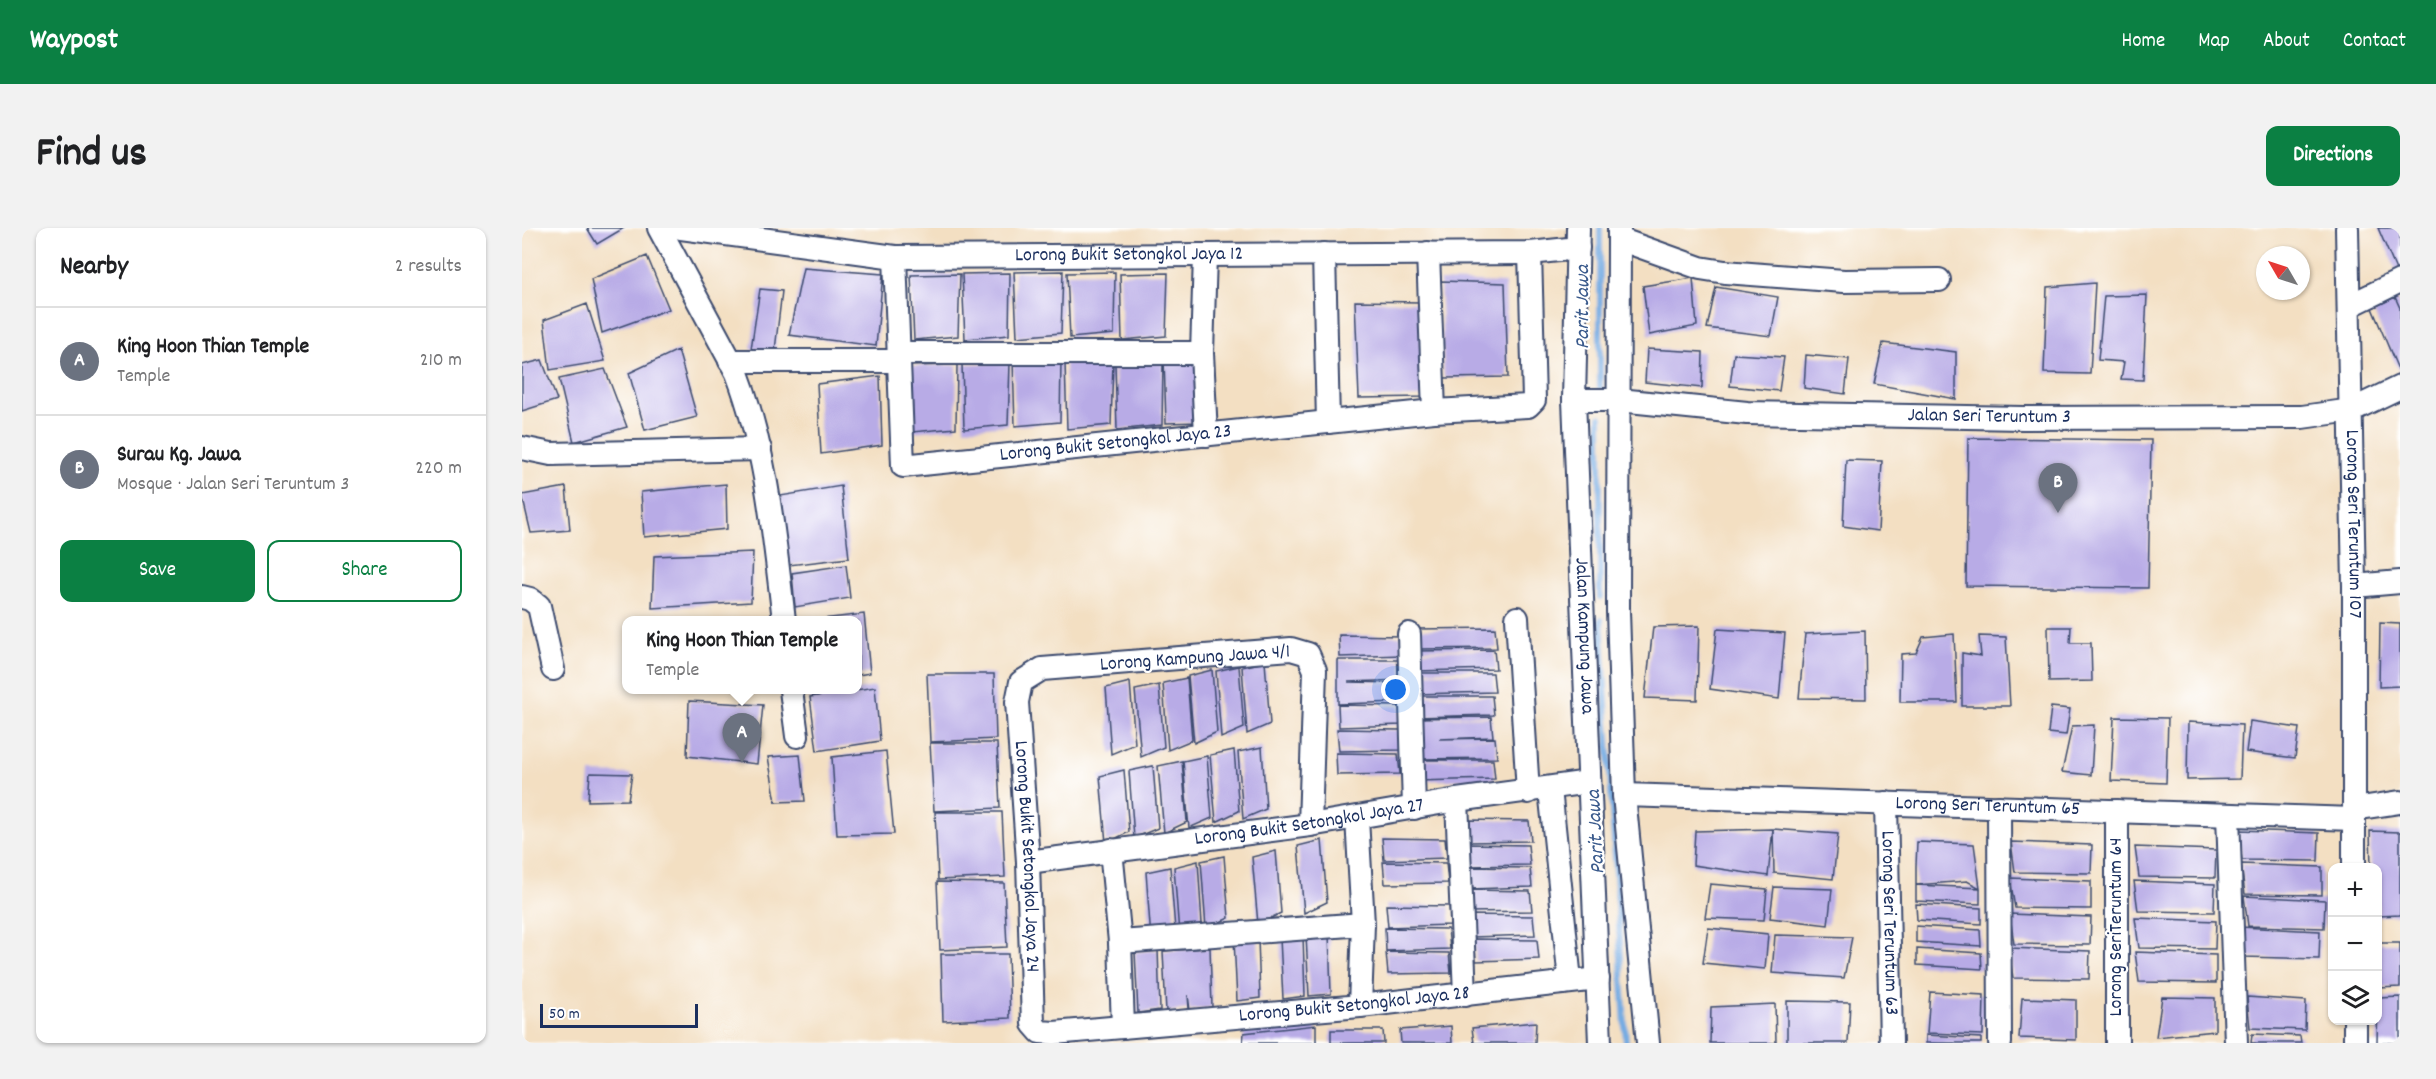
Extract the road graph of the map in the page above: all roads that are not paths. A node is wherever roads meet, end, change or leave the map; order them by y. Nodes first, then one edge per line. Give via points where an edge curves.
1 (659, 228) edge
2 (681, 228) edge
3 (2348, 228) edge
4 (1619, 233) edge
5 (1578, 238) edge
6 (1428, 253) junction
7 (1530, 253) junction
8 (1324, 254) junction
9 (1205, 255) junction
10 (895, 257) junction
11 (1939, 280) dead end
12 (2400, 281) edge
13 (2349, 306) junction
14 (1202, 352) junction
15 (899, 357) junction
16 (730, 361) junction
17 (2400, 387) edge
18 (1574, 400) junction
19 (1619, 400) junction
20 (2352, 410) junction
21 (1434, 411) junction
22 (1328, 422) junction
23 (1206, 435) junction
24 (522, 448) edge
25 (759, 449) junction
26 (2400, 582) edge
27 (2354, 586) junction
28 (522, 597) edge
29 (1618, 611) junction
30 (1583, 612) junction
31 (782, 616) edge
32 (1517, 618) dead end
33 (1409, 634) dead end
34 (553, 669) dead end
35 (1021, 682) joint
36 (792, 694) edge
37 (797, 736) dead end
38 (1590, 782) junction
39 (1539, 791) junction
40 (1624, 795) junction
41 (1457, 800) junction
42 (2400, 802) edge
43 (1886, 803) junction
44 (1999, 807) junction
45 (1413, 808) junction
46 (2117, 811) junction
47 (2354, 814) junction
48 (2228, 815) junction
49 (1357, 818) junction
50 (1310, 825) junction
51 (1112, 850) junction
52 (1028, 862) junction
53 (2354, 863) edge
54 (1363, 924) junction
55 (1119, 942) junction
56 (1598, 980) junction
57 (1563, 983) junction
58 (1465, 995) junction
59 (1360, 1006) junction
60 (2355, 1025) edge
61 (1124, 1027) junction
62 (1040, 1032) joint
63 (1600, 1043) edge
64 (1648, 1043) edge
65 (1891, 1043) edge
66 (2000, 1043) edge
67 (2117, 1043) edge
68 (2236, 1043) edge
69 (2355, 1043) edge

1 - 16 street
2 - 10 street, Lorong Bukit Setongkol Jaya 12
3 - 13 street, Lorong Seri Teruntum 107
4 - 11 street via 1700,268 1725,272 1844,281
4 - 19 street
5 - 7 street, Lorong Bukit Setongkol Jaya 12
5 - 18 street, Jalan Kampung Jawa
6 - 7 street, Lorong Bukit Setongkol Jaya 12
6 - 8 street, Lorong Bukit Setongkol Jaya 12
6 - 21 street
7 - 21 street, Lorong Bukit Setongkol Jaya 23 via 1534,400 1517,408
8 - 9 street, Lorong Bukit Setongkol Jaya 12
8 - 22 street
9 - 10 street, Lorong Bukit Setongkol Jaya 12
9 - 14 street
10 - 15 street, Lorong Bukit Setongkol Jaya 23
12 - 13 street
13 - 20 street, Lorong Seri Teruntum 107
14 - 15 street
14 - 23 street
15 - 16 street
15 - 23 street, Lorong Bukit Setongkol Jaya 23 via 903,466
16 - 25 street via 746,397
17 - 20 street, Jalan Seri Teruntum 3
18 - 19 street, Jalan Seri Teruntum 3
18 - 30 street, Jalan Kampung Jawa
19 - 20 street, Jalan Seri Teruntum 3 via 1747,412 2023,418 2302,417
19 - 29 street
20 - 27 street, Lorong Seri Teruntum 107
21 - 22 street, Lorong Bukit Setongkol Jaya 23
22 - 23 street, Lorong Bukit Setongkol Jaya 23
24 - 25 street via 551,454
25 - 31 street via 770,504
26 - 27 street
27 - 47 street, Lorong Seri Teruntum 107
28 - 34 street via 538,606
29 - 30 street
29 - 40 street
30 - 38 street, Jalan Kampung Jawa
32 - 39 street
33 - 45 street
35 - 50 street, Lorong Kampung Jawa 4/1 via 1042,669 1291,649 1308,654 1315,670
35 - 52 street, Lorong Bukit Setongkol Jaya 24 via 1017,714
36 - 37 street
38 - 39 street, Lorong Bukit Setongkol Jaya 27
38 - 56 street, Jalan Kampung Jawa
39 - 41 street, Lorong Bukit Setongkol Jaya 27
39 - 57 street via 1569,971
40 - 43 street, Lorong Seri Teruntum 65
40 - 64 street
41 - 45 street, Lorong Bukit Setongkol Jaya 27
41 - 58 street
42 - 47 street, Lorong Seri Teruntum 65
43 - 44 street, Lorong Seri Teruntum 65
43 - 65 street, Lorong Seri Teruntum 63
44 - 46 street, Lorong Seri Teruntum 65
44 - 66 street
45 - 49 street, Lorong Bukit Setongkol Jaya 27
46 - 48 street, Lorong Seri Teruntum 65
46 - 67 street, Lorong SeriTeruntum 64
47 - 48 street, Lorong Seri Teruntum 65
47 - 53 street, Lorong Seri Teruntum 107
48 - 68 street
49 - 50 street, Lorong Bukit Setongkol Jaya 27
49 - 54 street
50 - 51 street, Lorong Bukit Setongkol Jaya 27
51 - 52 street, Lorong Bukit Setongkol Jaya 27
51 - 55 street
52 - 62 street, Lorong Bukit Setongkol Jaya 24 via 1033,1024
54 - 55 street
54 - 59 street
55 - 61 street
56 - 57 street, Lorong Bukit Setongkol Jaya 28
56 - 63 street, Jalan Kampung Jawa
57 - 58 street, Lorong Bukit Setongkol Jaya 28
58 - 59 street, Lorong Bukit Setongkol Jaya 28
59 - 61 street, Lorong Bukit Setongkol Jaya 28
60 - 69 street
61 - 62 street, Lorong Bukit Setongkol Jaya 28

